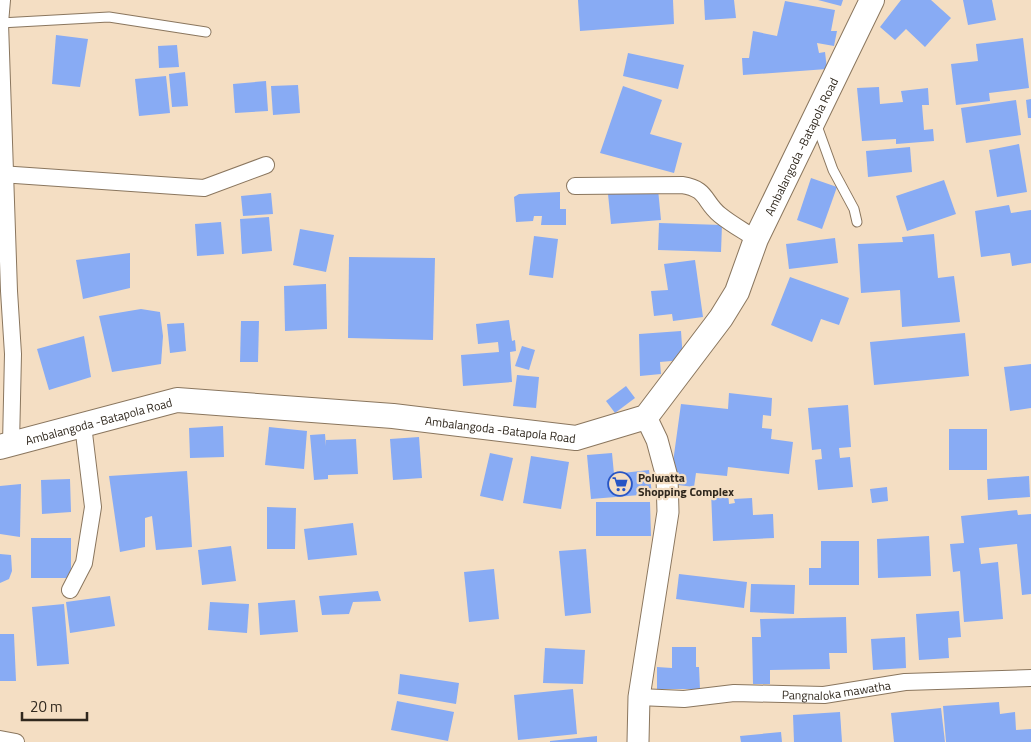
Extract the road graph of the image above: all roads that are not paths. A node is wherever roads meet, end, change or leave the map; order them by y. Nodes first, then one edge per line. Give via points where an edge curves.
1 (2, 0) edge
2 (872, 0) edge
3 (0, 23) edge
4 (206, 32) dead end
5 (815, 118) junction
6 (266, 165) dead end
7 (3, 175) edge
8 (575, 186) dead end
9 (857, 222) dead end
10 (756, 239) junction
11 (646, 418) junction
12 (82, 425) junction
13 (6, 446) edge
14 (70, 590) dead end
15 (1031, 678) edge
16 (639, 697) junction
17 (0, 739) edge
18 (16, 742) edge
19 (638, 742) edge

1 - 3 street
2 - 5 main road, Ambalangoda -Batapola Road
3 - 4 lane via 109,17
3 - 7 street
5 - 9 lane via 833,170 854,209
5 - 10 main road, Ambalangoda -Batapola Road
6 - 7 street via 204,188
7 - 13 street via 13,354
8 - 10 street via 694,186 722,216
10 - 11 main road, Ambalangoda -Batapola Road via 737,292
11 - 12 main road, Ambalangoda -Batapola Road via 576,438 393,416 177,400
11 - 16 street via 657,440 667,477 668,512
12 - 13 main road, Ambalangoda -Batapola Road
12 - 14 street via 93,506 84,563
15 - 16 street, Pangnaloka mawatha via 905,682 824,694 734,693 684,699
16 - 19 street
17 - 18 street

